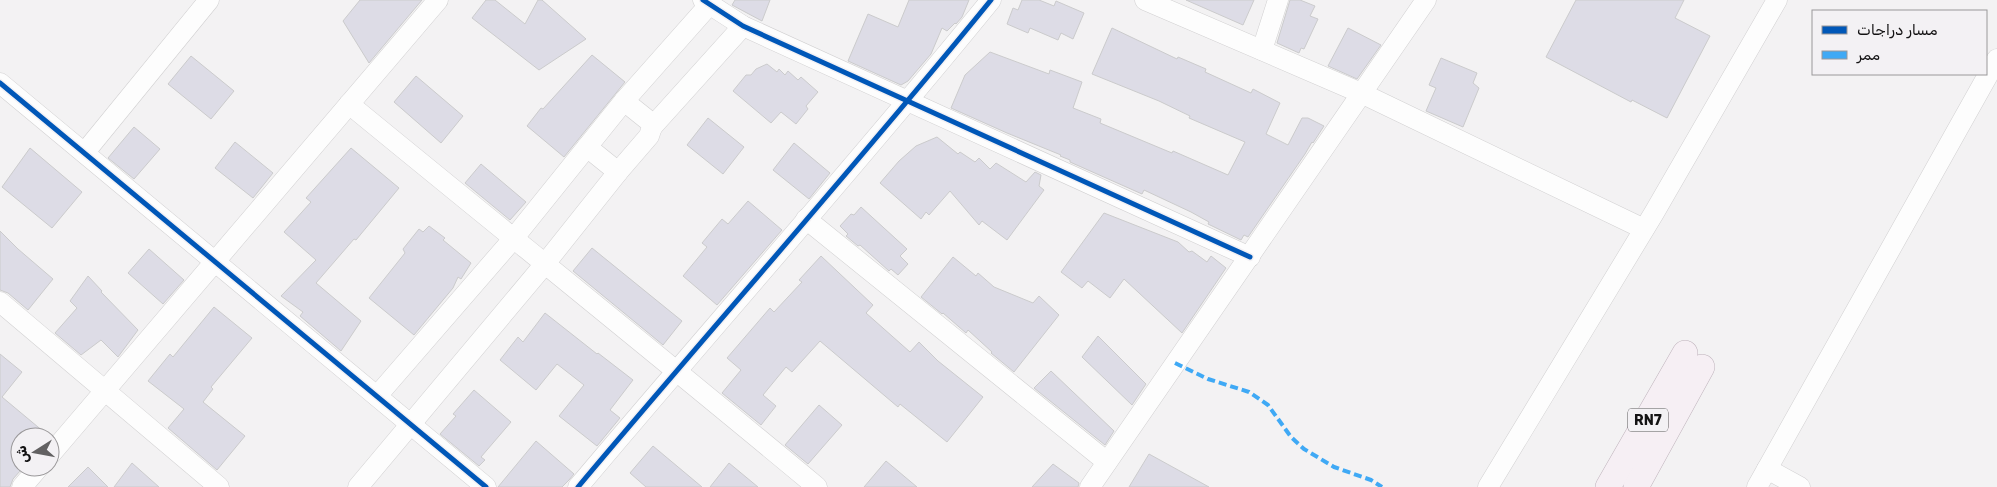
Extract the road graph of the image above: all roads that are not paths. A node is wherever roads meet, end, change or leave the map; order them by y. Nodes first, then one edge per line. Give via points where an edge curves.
1 (210, 0) edge
2 (438, 0) edge
3 (991, 0) edge
4 (1145, 0) edge
5 (1278, 0) edge
6 (1426, 0) edge
7 (1777, 0) edge
8 (706, 2) edge
9 (743, 26) junction
10 (1262, 50) junction
11 (1996, 66) edge
12 (0, 83) edge
13 (1361, 94) junction
14 (909, 100) junction
15 (624, 101) junction
16 (349, 104) junction
17 (652, 127) junction
18 (587, 148) junction
19 (85, 152) junction
20 (618, 172) junction
21 (806, 219) junction
22 (1644, 229) junction
23 (513, 239) junction
24 (1250, 257) junction
25 (214, 262) junction
26 (544, 264) junction
27 (0, 302) edge
28 (676, 370) junction
29 (105, 391) junction
30 (377, 396) junction
31 (410, 424) junction
32 (60, 443) edge
33 (1107, 462) junction
34 (1767, 470) junction
35 (30, 477) edge
36 (22, 487) edge
37 (220, 487) edge
38 (358, 487) edge
39 (486, 487) edge
40 (578, 487) edge
41 (818, 487) edge
42 (1090, 487) edge
43 (1488, 487) edge
44 (1608, 487) edge
45 (1636, 487) edge
46 (1757, 487) edge
47 (1800, 487) edge

1 - 19 street
2 - 16 street
3 - 14 street
4 - 10 street
5 - 10 street
6 - 13 street
7 - 22 street
8 - 9 street
8 - 15 street
9 - 14 street
9 - 17 street
10 - 13 street
11 - 34 street
12 - 19 street
13 - 22 street
13 - 24 street
14 - 21 street
14 - 24 street
15 - 17 street
15 - 18 street
16 - 23 street
16 - 25 street
17 - 20 street via 649,136
18 - 20 street
18 - 23 street
19 - 25 street
20 - 26 street
21 - 28 street
21 - 33 street
22 - 43 street
23 - 26 street
23 - 30 street
24 - 33 street
25 - 29 street
25 - 30 street
26 - 28 street
26 - 31 street
27 - 29 street
28 - 40 street
28 - 41 street
29 - 32 street
29 - 37 street
30 - 31 street
31 - 38 street
31 - 39 street
33 - 42 street
34 - 46 street
34 - 47 street
35 - 36 street
44 - 45 main road, RN7 via 1694,360

